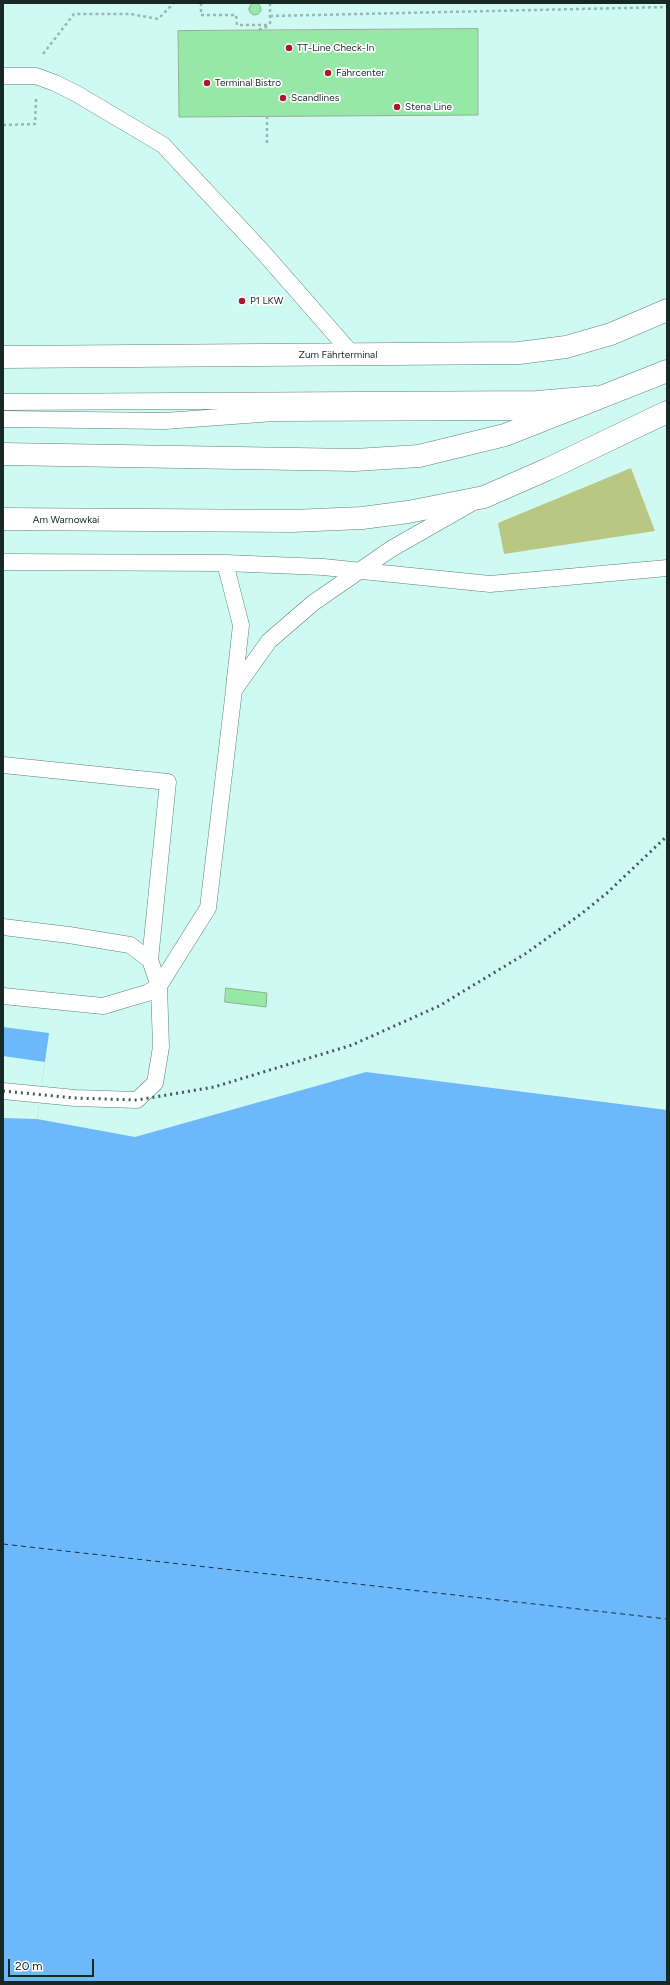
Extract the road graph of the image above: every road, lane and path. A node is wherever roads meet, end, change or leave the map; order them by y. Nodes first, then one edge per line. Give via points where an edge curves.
1 (174, 3) edge
2 (201, 3) edge
3 (270, 3) edge
4 (667, 7) edge
5 (270, 16) junction
6 (270, 25) junction
7 (259, 30) dead end
8 (3, 76) edge
9 (36, 76) junction
10 (267, 116) dead end
11 (3, 125) edge
12 (267, 146) dead end
13 (667, 310) edge
14 (353, 354) junction
15 (3, 356) edge
16 (667, 371) edge
17 (614, 392) junction
18 (3, 402) edge
19 (582, 405) junction
20 (667, 412) edge
21 (3, 419) edge
22 (3, 454) edge
23 (484, 497) junction
24 (3, 520) edge
25 (3, 562) edge
26 (225, 563) junction
27 (667, 568) edge
28 (360, 570) junction
29 (234, 690) junction
30 (3, 765) edge
31 (3, 928) edge
32 (150, 960) junction
33 (159, 986) junction
34 (3, 996) edge
35 (3, 1091) edge

1 - 9 path via 158,19 131,14 74,14 40,58
2 - 6 path via 201,15 236,15 237,24
3 - 5 path
4 - 5 path
5 - 6 path
6 - 7 path
8 - 9 lane
9 - 11 path via 35,124
9 - 14 lane via 77,94 164,145
10 - 12 path
13 - 14 street, Zum Fährterminal via 611,334 566,347 519,353
14 - 15 street, Zum Fährterminal
16 - 17 street
17 - 18 lane via 537,399
17 - 19 street
19 - 21 lane via 522,412 274,413 165,421
19 - 22 street via 505,435 419,456 355,460
20 - 23 street
23 - 24 street, Am Warnowkai via 408,512 332,520
23 - 28 lane via 391,549
25 - 26 lane
26 - 28 lane
26 - 29 lane via 241,625
27 - 28 lane via 490,584
28 - 29 lane via 313,603 269,642
29 - 33 lane via 208,908
30 - 32 lane via 168,782
31 - 32 lane via 130,945
32 - 33 lane
33 - 34 lane via 148,993 103,1006
33 - 35 lane via 161,1047 155,1083 137,1100 75,1098

